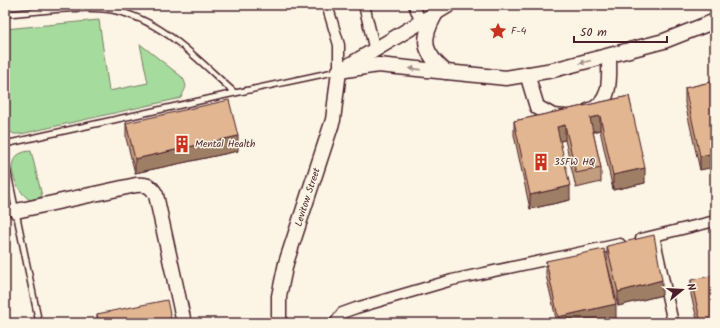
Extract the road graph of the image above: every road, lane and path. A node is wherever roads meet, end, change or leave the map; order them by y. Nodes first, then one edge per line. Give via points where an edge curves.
1 (327, 5) edge
2 (364, 5) edge
3 (414, 5) edge
4 (449, 5) edge
5 (5, 14) edge
6 (435, 15) junction
7 (715, 21) edge
8 (421, 23) junction
9 (375, 51) junction
10 (609, 56) junction
11 (339, 71) junction
12 (446, 72) junction
13 (527, 74) junction
14 (235, 93) junction
15 (5, 144) edge
16 (5, 159) edge
17 (16, 211) junction
18 (715, 220) edge
19 (654, 236) junction
20 (39, 323) edge
21 (184, 323) edge
22 (278, 323) edge
23 (335, 323) edge
24 (673, 323) edge

1 - 11 street via 339,45
2 - 9 street
3 - 8 street
4 - 6 street
5 - 14 lane via 84,9 112,10 141,20 177,40
6 - 8 street
6 - 12 street via 427,30 426,48 432,60
7 - 10 street via 664,42
8 - 9 street
9 - 11 street
10 -> 13 street
10 - 13 street via 609,89 603,102 591,111 567,117 552,116 537,107
12 -> 11 street via 378,65
11 - 14 lane
11 - 22 street, Levitow Street via 333,120 286,263 279,296
12 - 13 street via 506,78
14 - 15 lane
16 - 17 lane
17 - 20 lane
17 - 21 street via 143,184 151,187 156,195
18 - 19 street
19 - 23 street via 452,280 349,310 342,313
19 - 24 street

